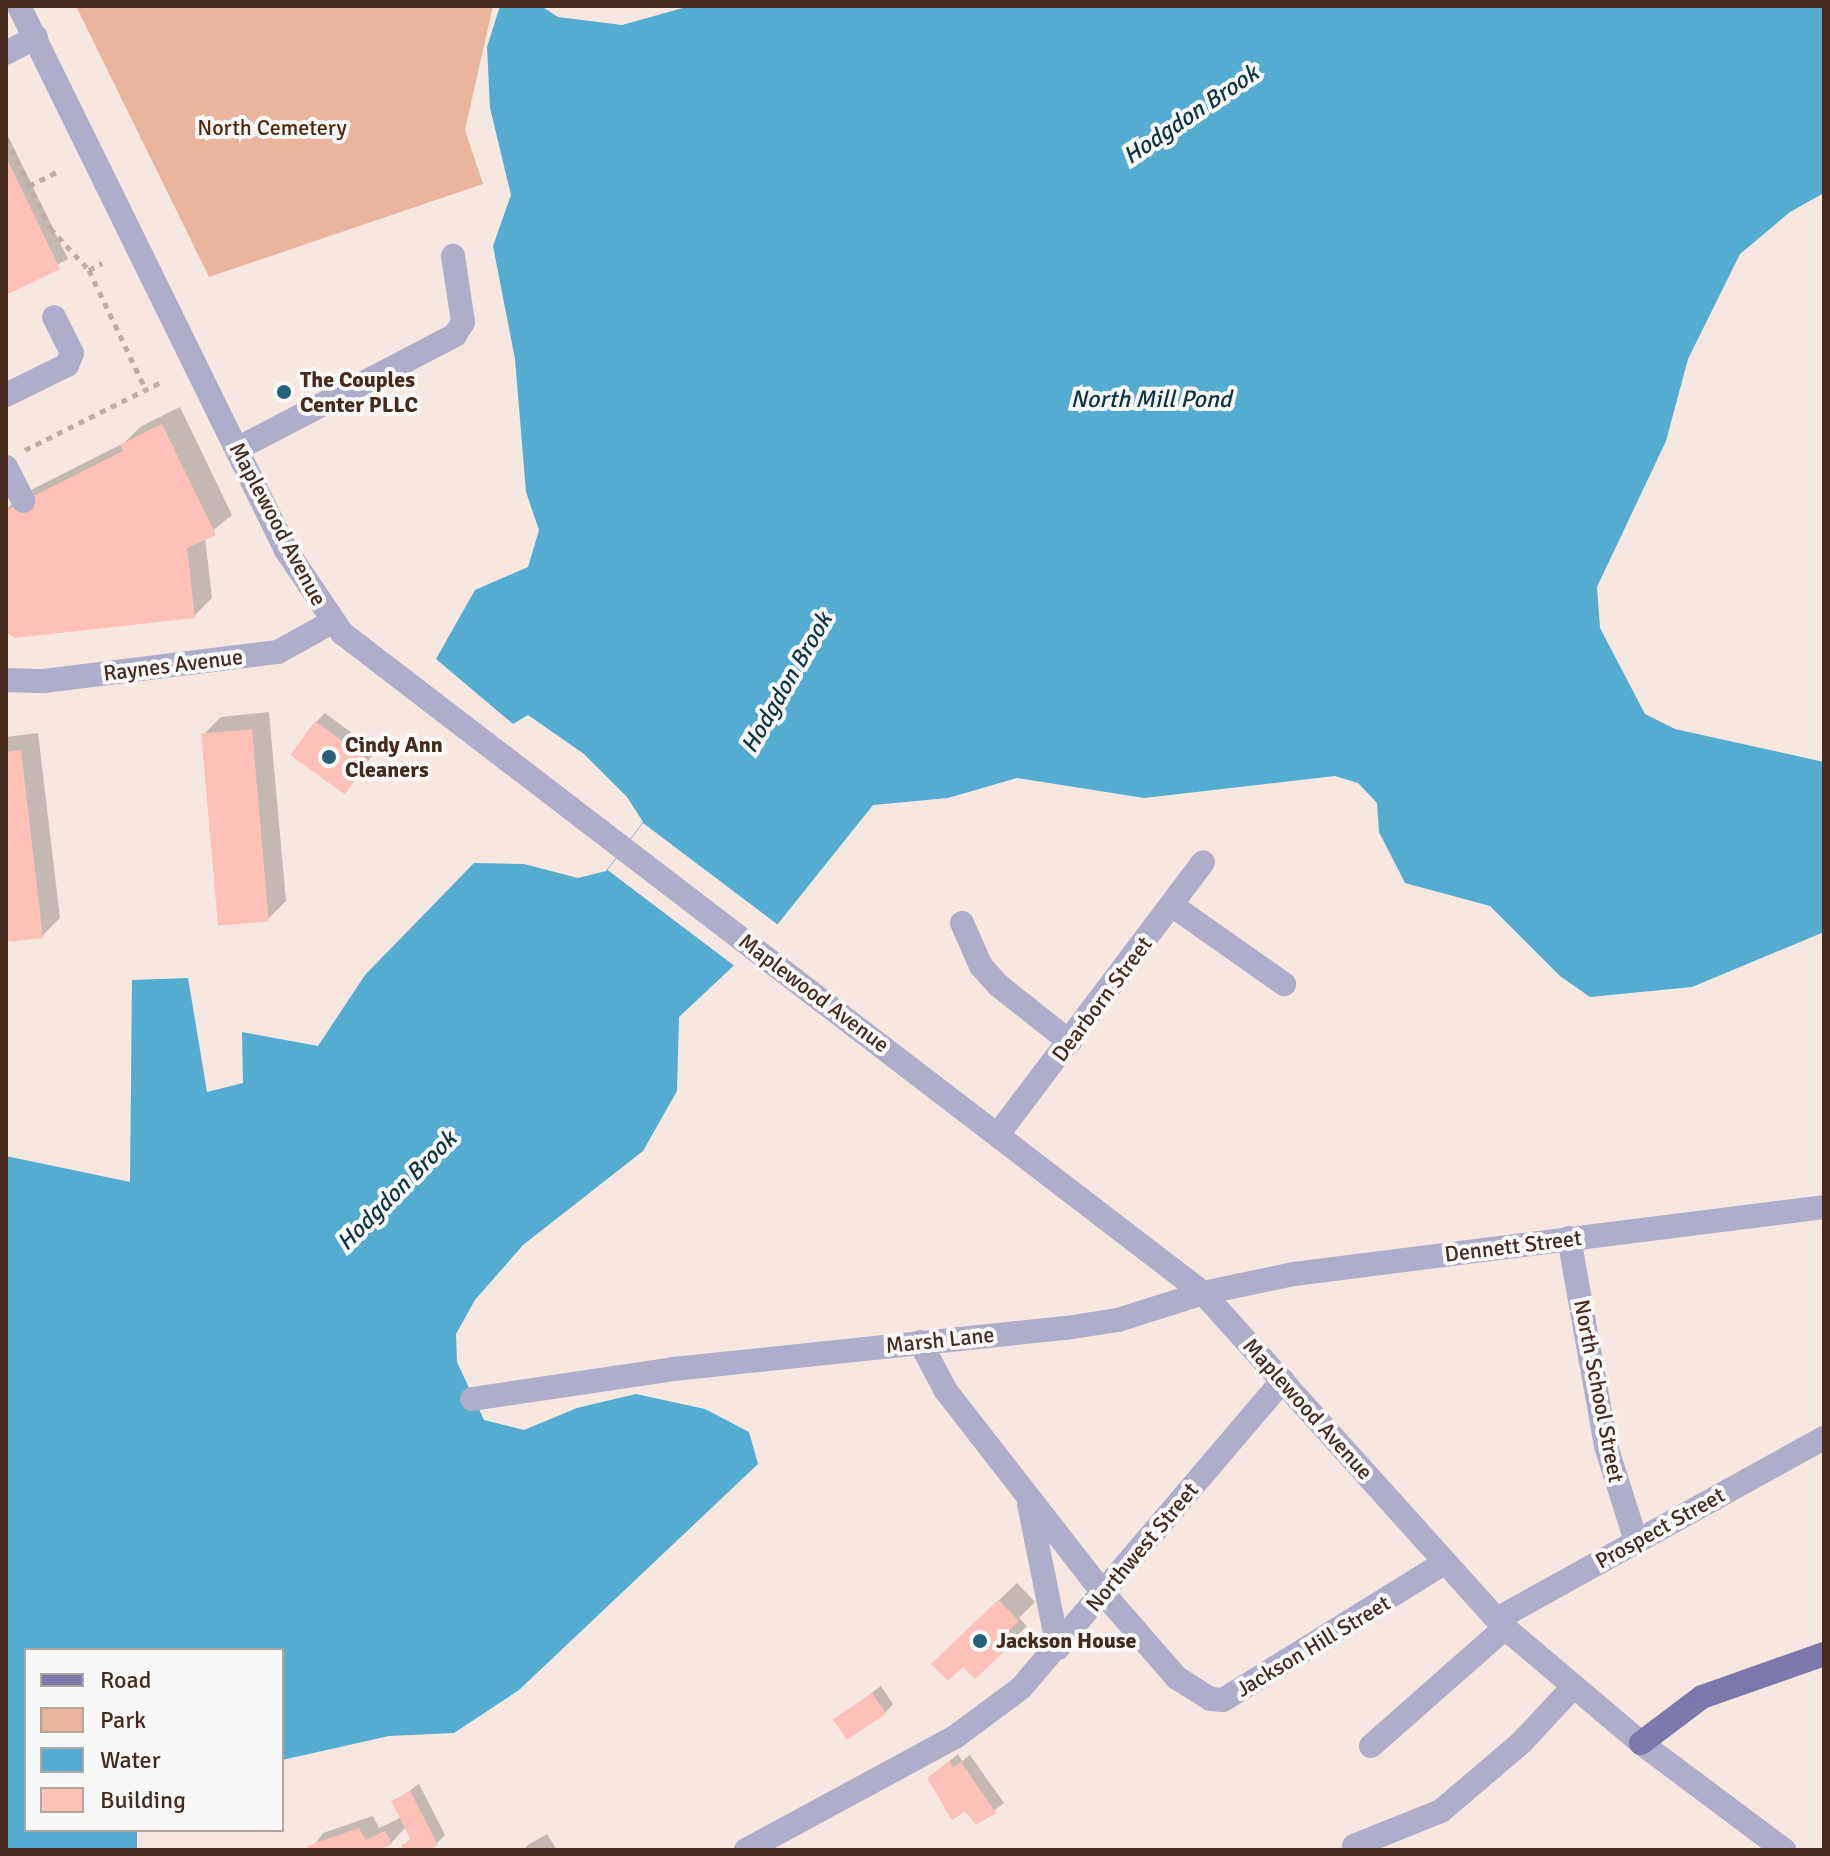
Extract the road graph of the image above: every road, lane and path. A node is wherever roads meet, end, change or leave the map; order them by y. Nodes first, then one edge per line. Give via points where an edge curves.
1 (19, 6) edge
2 (36, 37) junction
3 (6, 53) edge
4 (6, 138) edge
5 (58, 171) dead end
6 (29, 186) junction
7 (453, 256) dead end
8 (102, 263) dead end
9 (89, 270) junction
10 (54, 317) dead end
11 (161, 382) dead end
12 (146, 390) junction
13 (6, 395) edge
14 (237, 449) junction
15 (26, 450) dead end
16 (6, 467) edge
17 (23, 501) dead end
18 (332, 622) junction
19 (7, 682) edge
20 (1203, 862) dead end
21 (1173, 906) junction
22 (962, 923) dead end
23 (1284, 984) dead end
24 (1070, 1042) junction
25 (999, 1133) junction
26 (1824, 1207) edge
27 (1569, 1238) junction
28 (1203, 1293) junction
29 (920, 1342) junction
30 (1283, 1380) junction
31 (472, 1399) dead end
32 (1824, 1438) edge
33 (1026, 1494) junction
34 (1636, 1541) junction
35 (1444, 1563) junction
36 (1104, 1594) junction
37 (1501, 1624) junction
38 (1058, 1648) junction
39 (1824, 1654) edge
40 (1573, 1687) junction
41 (1641, 1743) junction
42 (1371, 1746) dead end
43 (1776, 1844) edge
44 (1354, 1846) dead end
45 (746, 1850) edge

1 - 2 street, Maplewood Avenue
2 - 3 street
2 - 14 street, Maplewood Avenue
4 - 6 path
5 - 6 path
6 - 9 path via 62,245
7 - 14 street via 463,322 455,335
8 - 9 path
9 - 12 path
10 - 13 street via 72,353 67,365
11 - 12 path
12 - 15 path
14 - 18 street, Maplewood Avenue via 286,550
16 - 17 street
18 - 19 street, Raynes Avenue via 278,652
18 - 25 street, Maplewood Avenue via 364,653
20 - 21 street, Dearborn Street
21 - 23 street
21 - 24 street, Dearborn Street
22 - 24 street via 981,966 998,985
24 - 25 street, Dearborn Street
25 - 28 street, Maplewood Avenue
26 - 27 street, Dennett Street
27 - 28 street, Dennett Street via 1294,1274
27 - 34 street, North School Street via 1606,1446
28 - 29 street, Marsh Lane via 1118,1320
28 - 30 street, Maplewood Avenue
29 - 31 street, Marsh Lane via 674,1369
29 - 33 street, Jackson Hill Street via 946,1391
30 - 35 street, Maplewood Avenue
30 - 36 street, Northwest Street
32 - 34 street, Prospect Street
33 - 36 street, Jackson Hill Street
33 - 38 street, Jackson Hill Street
34 - 37 street, Prospect Street
35 - 36 street, Jackson Hill Street via 1223,1700 1202,1696 1177,1678
35 - 37 street, Maplewood Avenue
36 - 38 street, Northwest Street
37 - 40 street, Maplewood Avenue
37 - 42 street, Prospect Street
38 - 45 street, Northwest Street via 993,1713
39 - 41 main road via 1702,1697
40 - 41 street, Maplewood Avenue
40 - 44 street via 1521,1743 1441,1811
41 - 43 street, Maplewood Avenue

